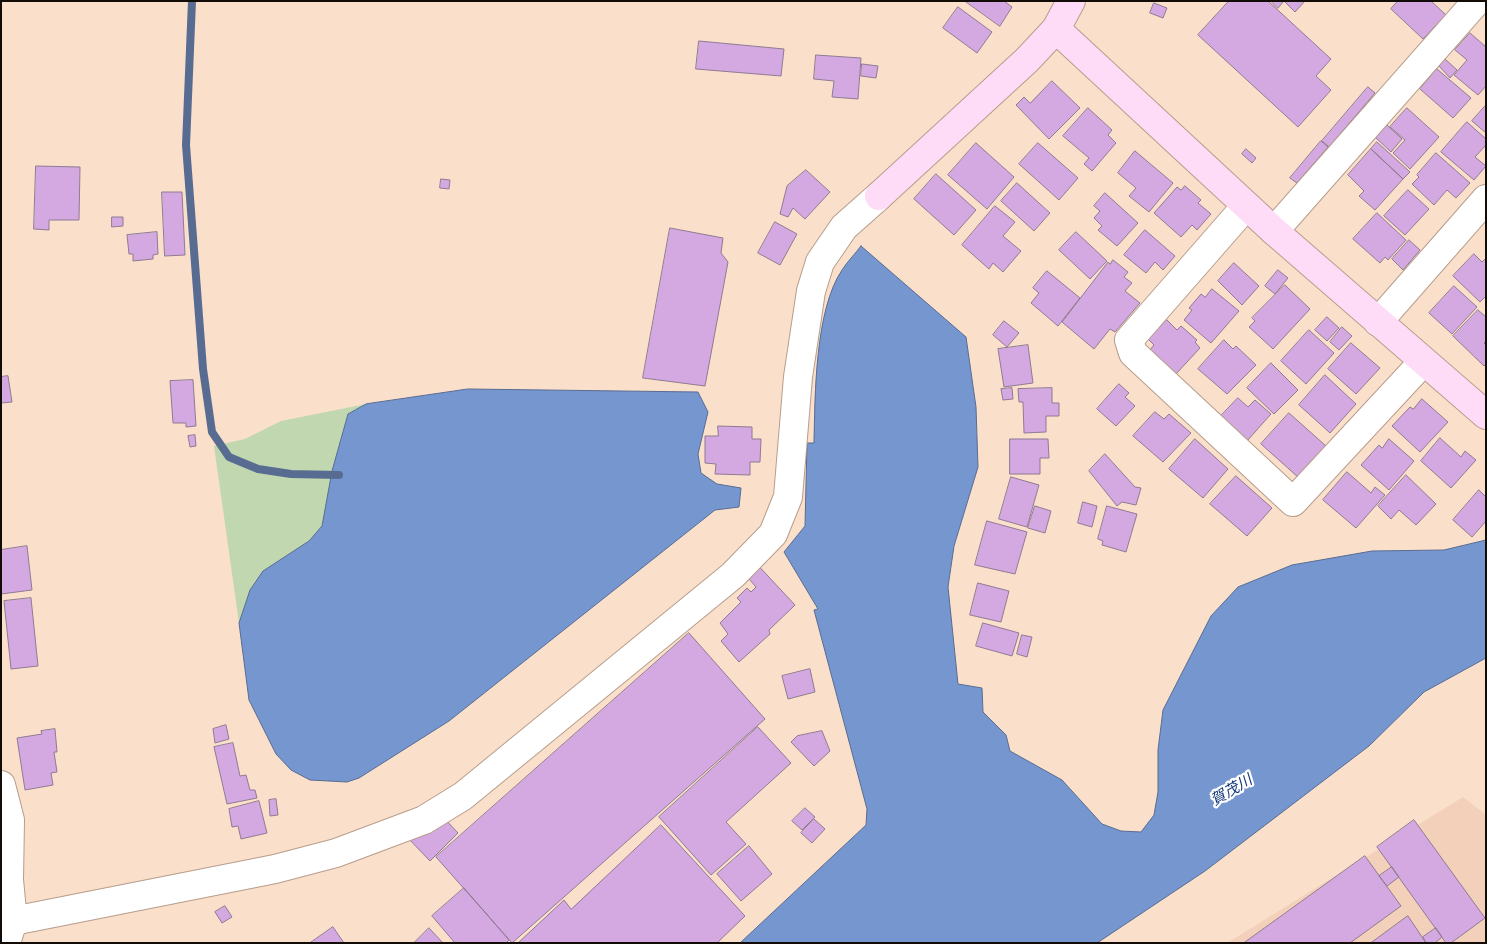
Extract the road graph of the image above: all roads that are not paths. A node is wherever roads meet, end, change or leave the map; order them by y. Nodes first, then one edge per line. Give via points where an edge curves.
1 (1071, 1) edge
2 (1474, 2) edge
3 (1056, 28) junction
4 (1486, 199) edge
5 (1246, 206) junction
6 (1274, 231) junction
7 (1378, 322) junction
8 (1423, 362) junction
9 (1482, 405) edge
10 (1, 785) edge
11 (9, 932) edge

1 - 3 street
2 - 6 street
3 - 5 street
3 - 11 street via 1027,60 844,227 820,262 811,291 798,376 793,456 785,504 773,534 719,587 463,796 424,820 336,853
4 - 7 street
5 - 6 street
5 - 8 street via 1129,340 1133,353 1293,502
6 - 7 street
7 - 8 street
8 - 9 street
10 - 11 street via 10,820

